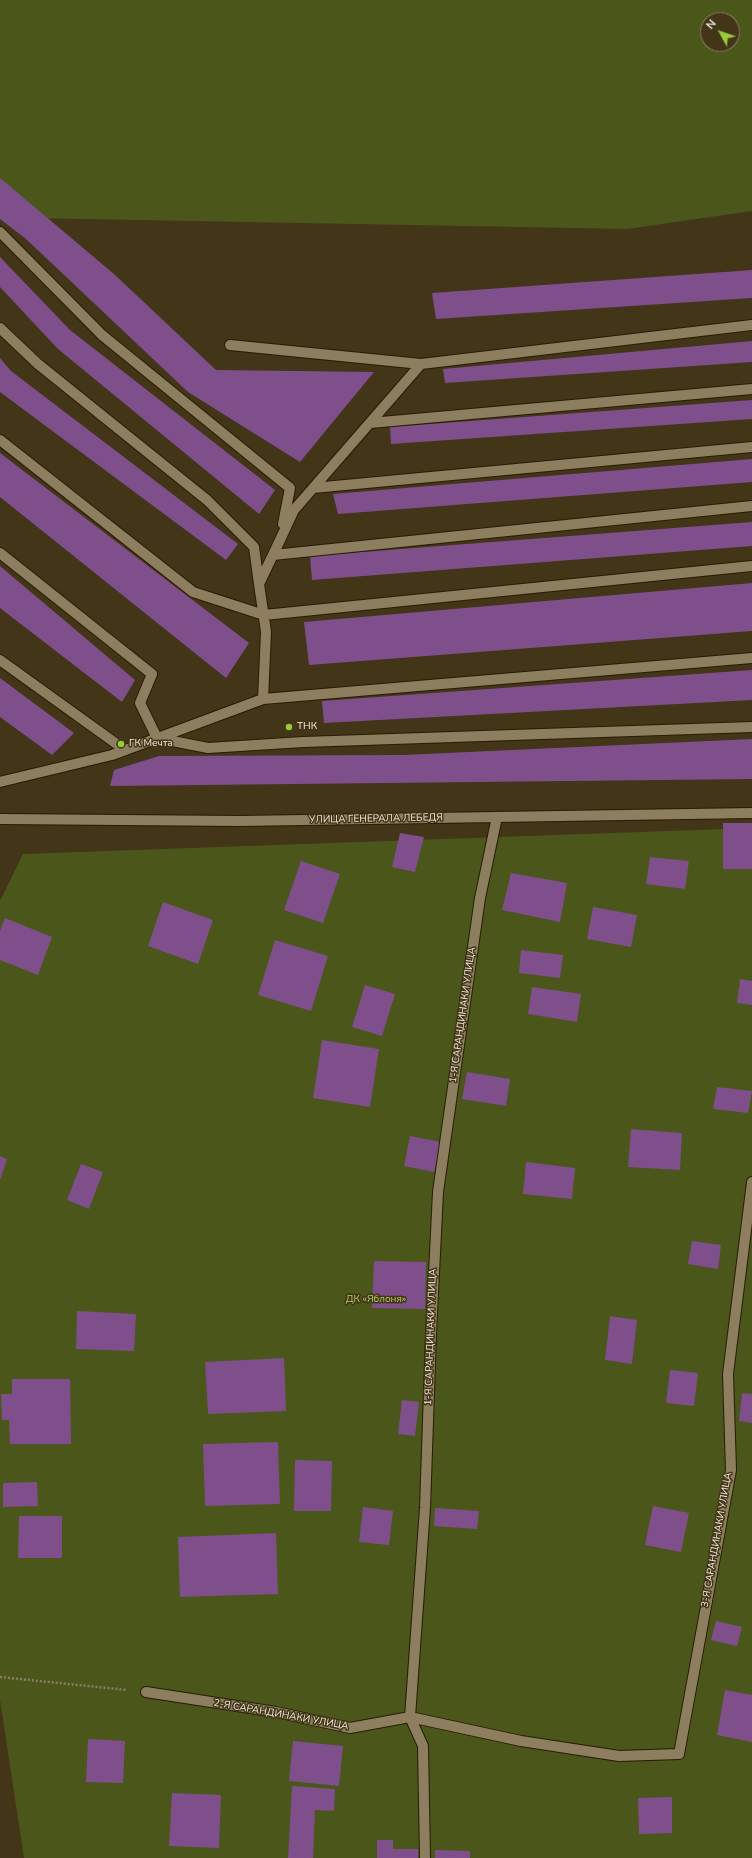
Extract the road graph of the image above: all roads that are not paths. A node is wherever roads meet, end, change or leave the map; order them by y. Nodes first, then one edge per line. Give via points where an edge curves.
1 (0, 232) edge
2 (752, 325) edge
3 (0, 328) edge
4 (230, 345) dead end
5 (421, 364) junction
6 (752, 389) edge
7 (370, 424) junction
8 (0, 440) edge
9 (752, 447) edge
10 (313, 488) junction
11 (752, 506) edge
12 (280, 540) junction
13 (0, 553) edge
14 (273, 555) junction
15 (752, 566) edge
16 (259, 584) junction
17 (264, 615) junction
18 (752, 658) edge
19 (0, 660) edge
20 (263, 699) junction
21 (752, 727) edge
22 (156, 738) junction
23 (125, 750) junction
24 (0, 782) edge
25 (752, 813) edge
26 (497, 817) junction
27 (0, 819) edge
28 (752, 1182) edge
29 (146, 1692) road end
30 (410, 1717) junction
31 (679, 1754) joint
32 (425, 1858) edge

1 - 12 street via 102,335 290,488
2 - 5 street
3 - 16 street via 38,364 207,500 254,547
4 - 5 street
5 - 7 street
6 - 7 street
7 - 10 street
8 - 17 street via 193,592
9 - 10 street
10 - 12 street via 294,510
11 - 14 street
12 - 14 street
13 - 22 street via 152,674 140,703
14 - 16 street
15 - 17 street
16 - 17 street
17 - 20 street via 266,632
18 - 20 street
19 - 23 street
20 - 22 street
21 - 22 street via 303,742 208,748
22 - 23 street
23 - 24 street
25 - 26 street, УЛИЦА ГЕНЕРАЛА ЛЕБЕДЯ
26 - 27 street, УЛИЦА ГЕНЕРАЛА ЛЕБЕДЯ via 240,821
26 - 30 street, 1-Я САРАНДИНАКИ УЛИЦА via 480,898 438,1192 425,1508
28 - 31 street, 3-Я САРАНДИНАКИ УЛИЦА via 728,1374 731,1470
29 - 30 street, 2-Я САРАНДИНАКИ УЛИЦА via 276,1712 350,1728
30 - 31 street, 2-Я САРАНДИНАКИ УЛИЦА via 522,1741 619,1756
30 - 32 street, 1-Я САРАНДИНАКИ УЛИЦА via 423,1746

